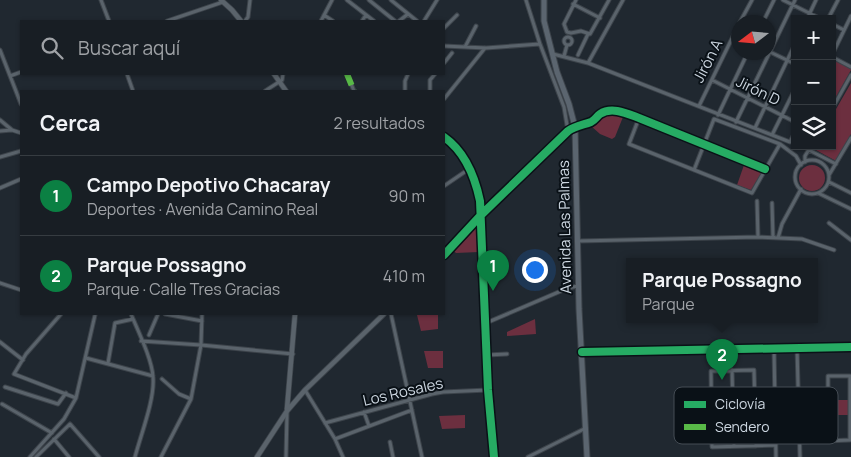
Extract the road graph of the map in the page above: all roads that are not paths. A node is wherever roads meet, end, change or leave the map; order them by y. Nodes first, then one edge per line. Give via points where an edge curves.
1 (101, 0) edge
2 (250, 0) edge
3 (332, 0) edge
4 (347, 0) edge
5 (368, 0) edge
6 (391, 0) edge
7 (436, 0) edge
8 (526, 0) edge
9 (544, 0) edge
10 (609, 0) edge
11 (623, 0) edge
12 (752, 0) edge
13 (774, 0) edge
14 (783, 0) edge
15 (795, 0) edge
16 (816, 0) edge
17 (838, 0) edge
18 (223, 1) edge
19 (575, 2) edge
20 (793, 5) junction
21 (810, 13) junction
22 (408, 14) junction
23 (458, 14) dead end
24 (324, 15) junction
25 (366, 15) junction
26 (744, 15) edge
27 (766, 15) edge
28 (814, 15) edge
29 (830, 15) edge
30 (851, 16) edge
31 (600, 18) junction
32 (109, 20) edge
33 (170, 20) edge
34 (240, 20) edge
35 (246, 20) edge
36 (322, 20) edge
37 (332, 20) edge
38 (363, 20) edge
39 (373, 20) edge
40 (394, 20) edge
41 (400, 20) edge
42 (416, 20) edge
43 (425, 20) edge
44 (476, 26) dead end
45 (836, 26) edge
46 (445, 27) edge
47 (844, 30) junction
48 (588, 34) junction
49 (569, 35) junction
50 (776, 38) edge
51 (731, 41) edge
52 (540, 44) junction
53 (567, 45) junction
54 (445, 46) edge
55 (465, 47) junction
56 (486, 48) junction
57 (836, 49) edge
58 (0, 50) edge
59 (791, 52) edge
60 (452, 54) dead end
61 (553, 54) junction
62 (578, 55) dead end
63 (776, 55) edge
64 (564, 56) junction
65 (836, 58) edge
66 (744, 60) edge
67 (765, 60) edge
68 (787, 60) junction
69 (445, 62) edge
70 (791, 62) edge
71 (588, 64) junction
72 (555, 66) junction
73 (851, 67) edge
74 (549, 69) junction
75 (20, 72) edge
76 (127, 75) edge
77 (275, 75) edge
78 (283, 75) edge
79 (346, 75) edge
80 (408, 75) edge
81 (434, 75) edge
82 (851, 75) edge
83 (10, 76) junction
84 (712, 80) junction
85 (280, 82) junction
86 (133, 90) edge
87 (267, 90) edge
88 (285, 90) edge
89 (354, 90) edge
90 (405, 90) edge
91 (430, 90) edge
92 (730, 90) junction
93 (791, 97) edge
94 (445, 98) edge
95 (747, 98) junction
96 (20, 101) edge
97 (834, 105) edge
98 (698, 106) junction
99 (765, 107) junction
100 (718, 115) junction
101 (782, 115) junction
102 (639, 118) junction
103 (0, 120) edge
104 (791, 120) edge
105 (736, 122) junction
106 (574, 127) junction
107 (755, 128) junction
108 (12, 130) junction
109 (0, 131) edge
110 (568, 131) junction
111 (20, 133) edge
112 (772, 135) junction
113 (445, 138) edge
114 (851, 138) edge
115 (791, 140) edge
116 (704, 144) junction
117 (780, 144) junction
118 (809, 150) edge
119 (813, 150) edge
120 (20, 151) edge
121 (796, 156) junction
122 (805, 156) junction
123 (0, 157) edge
124 (803, 164) junction
125 (836, 164) junction
126 (469, 169) junction
127 (765, 169) junction
128 (694, 170) junction
129 (829, 175) junction
130 (20, 179) edge
131 (829, 182) junction
132 (445, 185) edge
133 (0, 188) edge
134 (801, 189) junction
135 (817, 193) junction
136 (851, 193) edge
137 (757, 201) dead end
138 (772, 203) dead end
139 (851, 209) edge
140 (481, 215) junction
141 (829, 224) dead end
142 (758, 237) junction
143 (773, 237) junction
144 (778, 238) junction
145 (851, 240) edge
146 (577, 241) junction
147 (834, 250) dead end
148 (445, 254) edge
149 (0, 283) edge
150 (578, 286) junction
151 (20, 290) edge
152 (60, 315) edge
153 (95, 315) edge
154 (131, 315) edge
155 (158, 315) edge
156 (170, 315) edge
157 (202, 315) edge
158 (295, 315) edge
159 (383, 315) edge
160 (391, 315) edge
161 (133, 319) junction
162 (202, 321) junction
163 (486, 323) junction
164 (149, 335) dead end
165 (142, 341) junction
166 (0, 342) edge
167 (201, 345) junction
168 (798, 348) junction
169 (851, 348) edge
170 (774, 349) junction
171 (582, 352) junction
172 (293, 354) junction
173 (507, 354) dead end
174 (487, 355) junction
175 (86, 358) junction
176 (23, 360) junction
177 (108, 363) junction
178 (732, 370) junction
179 (153, 376) junction
180 (162, 379) dead end
181 (5, 387) dead end
182 (711, 387) edge
183 (732, 387) edge
184 (754, 387) edge
185 (775, 387) edge
186 (799, 387) edge
187 (828, 387) edge
188 (305, 390) junction
189 (488, 390) junction
190 (66, 393) junction
191 (289, 396) junction
192 (76, 398) junction
193 (190, 399) junction
194 (296, 400) junction
195 (409, 400) junction
196 (2, 404) dead end
197 (412, 410) junction
198 (287, 411) junction
199 (364, 412) junction
200 (325, 423) junction
201 (369, 426) junction
202 (586, 428) junction
203 (52, 433) junction
204 (54, 439) junction
205 (335, 439) junction
206 (850, 440) edge
207 (390, 442) dead end
208 (712, 444) edge
209 (800, 444) edge
210 (776, 445) joint
211 (734, 446) joint
212 (756, 446) joint
213 (39, 456) edge
214 (30, 457) edge
215 (69, 457) edge
216 (99, 457) edge
217 (135, 457) edge
218 (161, 457) edge
219 (257, 457) edge
220 (286, 457) edge
221 (342, 457) edge
222 (393, 457) edge
223 (422, 457) edge
224 (494, 457) edge
225 (528, 457) edge
226 (587, 457) edge
227 (776, 457) edge
228 (800, 457) edge

1 - 32 street
2 - 35 street
3 - 24 street
4 - 25 street
5 - 40 street
6 - 22 street
7 - 43 street
8 - 52 street
9 - 61 main road, Avenida Las Palmas via 544,21
10 - 31 street
11 - 71 street
12 - 26 street
13 - 27 street
14 - 20 street
15 - 20 street
16 - 21 street
17 - 29 street
18 - 33 street
18 - 34 street
19 - 31 street
19 - 49 street via 564,24
20 - 21 street
20 - 50 street
21 - 28 street
22 - 41 street
22 - 42 street
23 - 46 street
24 - 36 street
24 - 37 street
25 - 38 street
25 - 39 street
30 - 47 street
31 - 48 street
44 - 55 street
45 - 47 street
47 - 57 street
48 - 49 street via 581,31
48 - 62 street
49 - 53 street via 564,40
49 - 53 street via 572,43
51 - 84 street, Jirón A
52 - 56 street
52 - 74 street
53 - 64 street
54 - 55 street
55 - 56 street
56 - 94 street
58 - 83 street
59 - 68 street
60 - 69 street
61 - 64 street
61 - 72 main road, Avenida Las Palmas
63 - 68 street
64 - 71 street
65 - 73 street
66 - 92 street
67 - 95 street
68 - 70 street
68 - 99 street
71 - 98 street
72 - 74 street
72 - 106 main road, Avenida Las Palmas
74 - 110 street via 564,107
75 - 83 street
76 - 86 street
77 - 85 street
78 - 85 street
79 - 89 street
80 - 90 street
81 - 91 street via 430,80
82 - 97 street
83 - 96 street
84 - 92 street, Jirón D
84 - 98 street, Jirón A
85 - 87 street
85 - 88 street
92 - 95 street, Jirón D
92 - 100 street
93 - 101 street
95 - 99 street, Jirón D
95 - 105 street
98 - 100 street
99 - 101 street, Jirón D
99 - 107 street
100 - 105 street
101 - 104 street, Jirón D
101 - 112 street
102 - 106 street via 611,110
102 - 116 street
102 - 128 street via 628,144
103 - 108 street
105 - 107 street
106 - 110 street
106 - 146 main road, Avenida Las Palmas
107 - 112 street
108 - 109 street
108 - 111 street
110 - 140 street
112 - 115 street
113 - 126 street via 458,150
114 - 125 street
116 - 117 street via 714,119
116 - 127 street
116 - 128 street
117 - 121 street
117 - 127 street
118 - 122 street
119 - 125 street
120 - 123 street
121 - 122 street
121 - 124 street
122 - 124 street
124 - 129 street via 818,162
124 - 134 street via 796,172
125 - 129 street
126 - 132 street
126 - 140 street via 477,188
127 - 128 street via 752,193
129 - 131 street
130 - 133 street
131 - 135 street
131 - 136 street
134 - 135 street via 808,194
134 - 144 street
135 - 139 street
137 - 142 street
138 - 143 street
140 - 148 street
140 - 163 street
141 - 145 street
142 - 143 street
142 - 146 street
143 - 144 street
144 - 147 street via 802,239
146 - 150 main road, Avenida Las Palmas
149 - 151 street
150 - 163 street
150 - 171 main road, Avenida Las Palmas
152 - 176 street
153 - 175 street
154 - 161 street
155 - 164 street
156 - 162 street
157 - 162 street
158 - 172 street
159 - 188 street
160 - 195 street
161 - 165 street
161 - 177 street via 115,324
162 - 167 street
163 - 174 street
165 - 167 street
165 - 179 street
166 - 176 street
167 - 172 street
167 - 193 street
168 - 169 street
168 - 170 street
168 - 186 street
170 - 171 street
170 - 185 street
171 - 202 main road, Avenida Las Palmas
172 - 191 street
173 - 174 street
174 - 189 street
175 - 177 street
175 - 192 street
176 - 190 street via 14,375
177 - 179 street
178 - 182 street via 711,371
178 - 183 street
178 - 184 street via 754,370
179 - 217 street via 153,390
180 - 193 street
181 - 190 street via 58,404
187 - 206 street via 828,376 850,376
188 - 194 street
188 - 200 street
189 - 195 street, Los Rosales via 443,392
189 - 224 street
190 - 192 street
191 - 194 street
191 - 198 street
192 - 203 street
193 - 218 street
194 - 198 street
195 - 197 street
195 - 199 street, Los Rosales
196 - 203 street
197 - 201 street
197 - 223 street
198 - 219 street
198 - 220 street
199 - 200 street, Los Rosales
199 - 201 street
200 - 205 street
201 - 205 street
202 - 225 street
202 - 226 main road, Avenida Las Palmas
203 - 214 street
204 - 213 street
204 - 215 street
204 - 216 street via 70,424
205 - 221 street
207 - 222 street
208 - 211 street via 712,447
209 - 228 street
210 - 212 street
210 - 227 street
211 - 212 street

